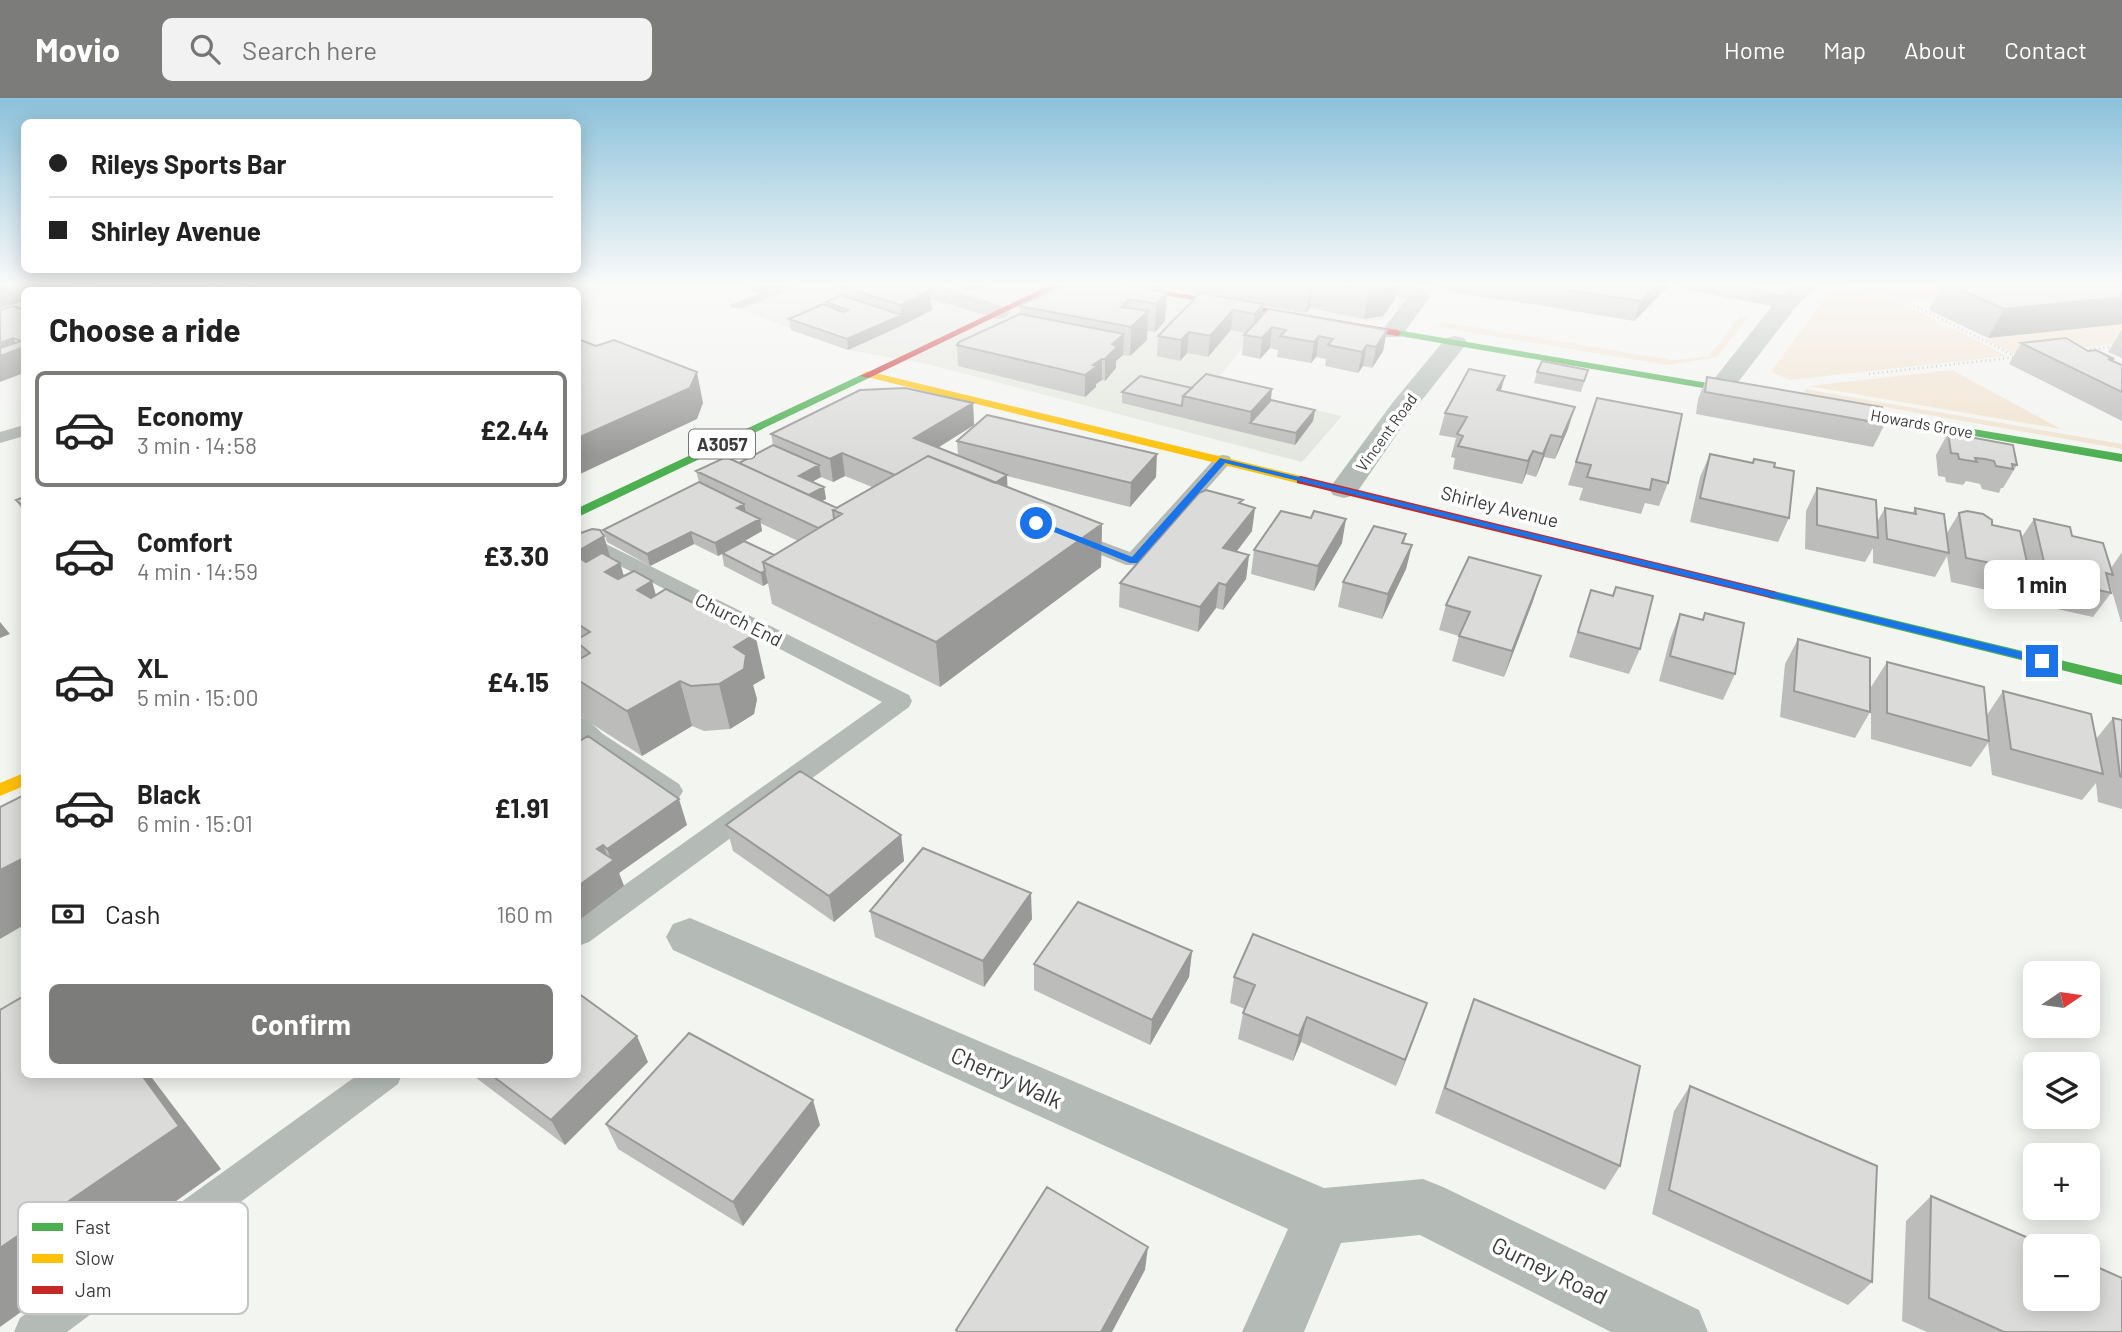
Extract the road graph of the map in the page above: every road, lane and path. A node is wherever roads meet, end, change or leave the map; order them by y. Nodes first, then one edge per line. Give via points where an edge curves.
1 (938, 341) edge
2 (1441, 341) edge
3 (1757, 341) edge
4 (1983, 341) edge
5 (1455, 343) junction
6 (2122, 346) edge
7 (2081, 350) edge
8 (2026, 356) edge
9 (2017, 358) junction
10 (867, 374) junction
11 (1857, 376) dead end
12 (1720, 388) junction
13 (1774, 398) edge
14 (1814, 405) edge
15 (21, 431) edge
16 (0, 439) edge
17 (2122, 458) edge
18 (1223, 460) junction
19 (1344, 489) junction
20 (581, 512) edge
21 (1048, 527) edge
22 (581, 538) edge
23 (2122, 680) edge
24 (581, 728) edge
25 (21, 780) edge
26 (0, 790) edge
27 (670, 791) edge
28 (581, 932) edge
29 (690, 937) dead end
30 (381, 1078) edge
31 (211, 1202) edge
32 (1323, 1216) junction
33 (59, 1314) edge
34 (34, 1332) edge
35 (1273, 1332) edge
36 (1677, 1332) edge

1 - 10 street, A3057
2 - 5 street
3 - 12 street
4 - 9 path
5 - 12 street
5 - 19 street, Vincent Road
6 - 7 path
8 - 9 path
9 - 11 path
10 - 18 street, Shirley Avenue
10 - 20 street, A3057
12 - 13 street
14 - 17 street, Howards Grove
15 - 16 lane
18 - 19 street, Shirley Avenue
18 - 21 lane via 1133,561
19 - 23 street, Shirley Avenue
22 - 28 lane, Church End via 900,701
24 - 27 lane
25 - 26 street
29 - 32 street, Cherry Walk
30 - 31 lane
32 - 35 street
32 - 36 street, Gurney Road via 1423,1207
33 - 34 lane

